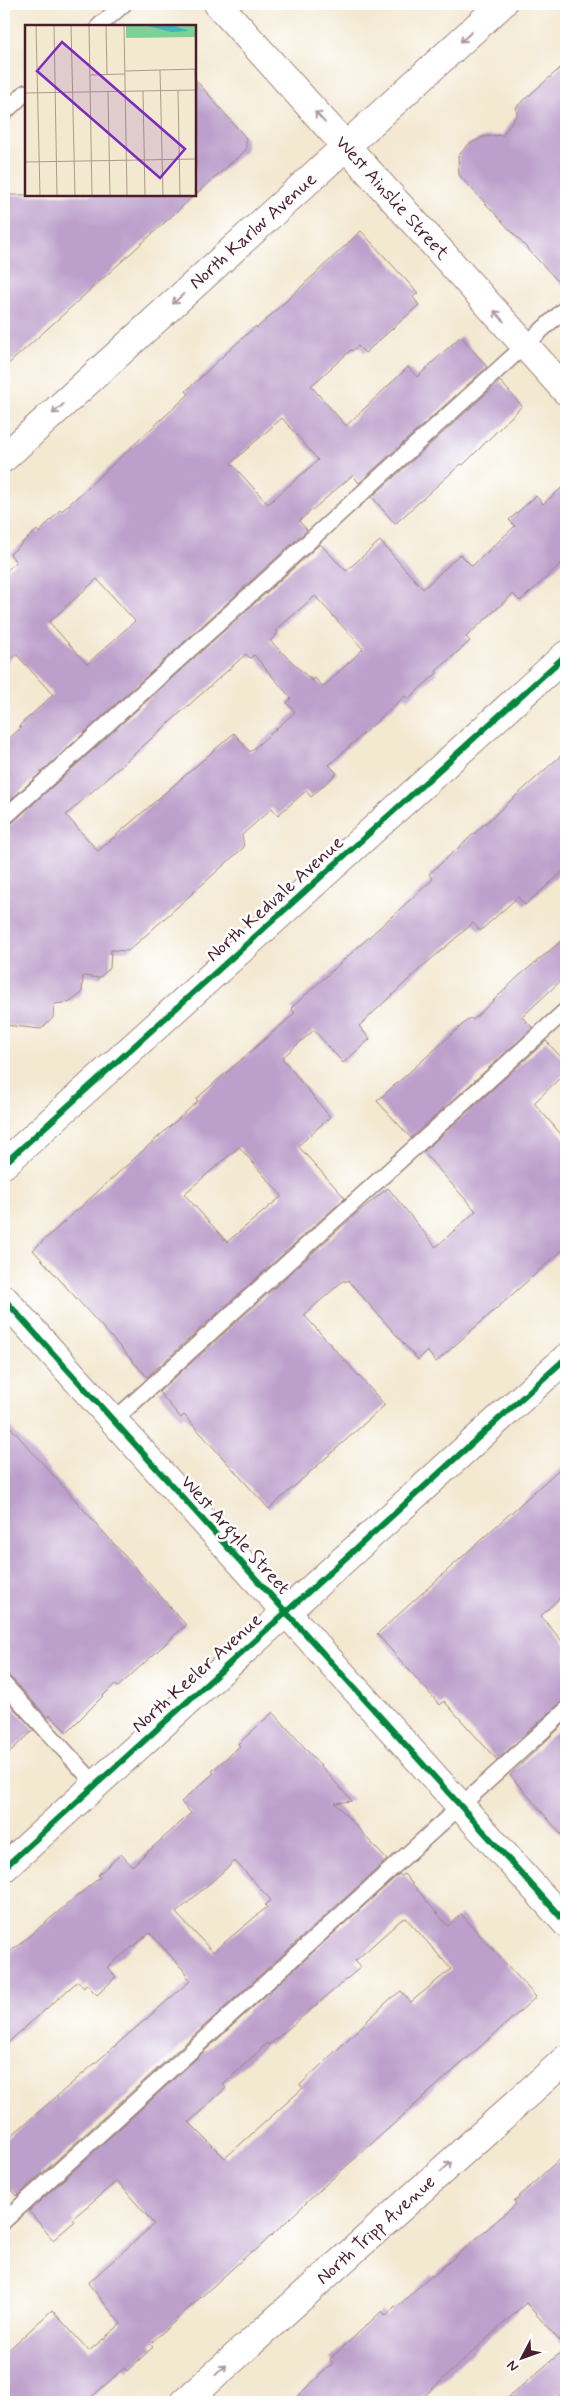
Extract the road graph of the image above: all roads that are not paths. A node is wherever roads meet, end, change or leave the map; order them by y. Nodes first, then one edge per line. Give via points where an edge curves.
1 (124, 4) edge
2 (218, 4) edge
3 (502, 4) edge
4 (100, 25) edge
5 (25, 93) edge
6 (4, 113) edge
7 (346, 146) junction
8 (566, 308) edge
9 (525, 345) junction
10 (566, 391) edge
11 (4, 458) edge
12 (566, 655) edge
13 (4, 818) edge
14 (566, 1010) edge
15 (4, 1164) edge
16 (4, 1299) edge
17 (566, 1358) edge
18 (112, 1422) junction
19 (285, 1613) junction
20 (4, 1684) edge
21 (566, 1710) edge
22 (96, 1785) junction
23 (460, 1806) junction
24 (4, 1868) edge
25 (566, 1923) edge
26 (566, 2058) edge
27 (4, 2221) edge
28 (185, 2402) edge

1 - 4 lane
7 -> 2 street, West Ainslie Street
3 -> 7 street, North Karlov Avenue
5 - 6 lane
9 -> 7 street, West Ainslie Street
7 -> 11 street, North Karlov Avenue
8 - 9 lane
9 - 10 street, West Ainslie Street
9 - 13 lane
12 - 15 street, North Kedvale Avenue
14 - 18 lane
16 - 18 street, West Argyle Street
17 - 19 street, North Keeler Avenue
18 - 19 street, West Argyle Street
19 - 22 street, North Keeler Avenue
19 - 23 street, West Argyle Street
20 - 22 lane
21 - 23 lane
22 - 24 street, North Keeler Avenue
23 - 25 street, West Argyle Street
23 - 27 lane
28 -> 26 street, North Tripp Avenue

